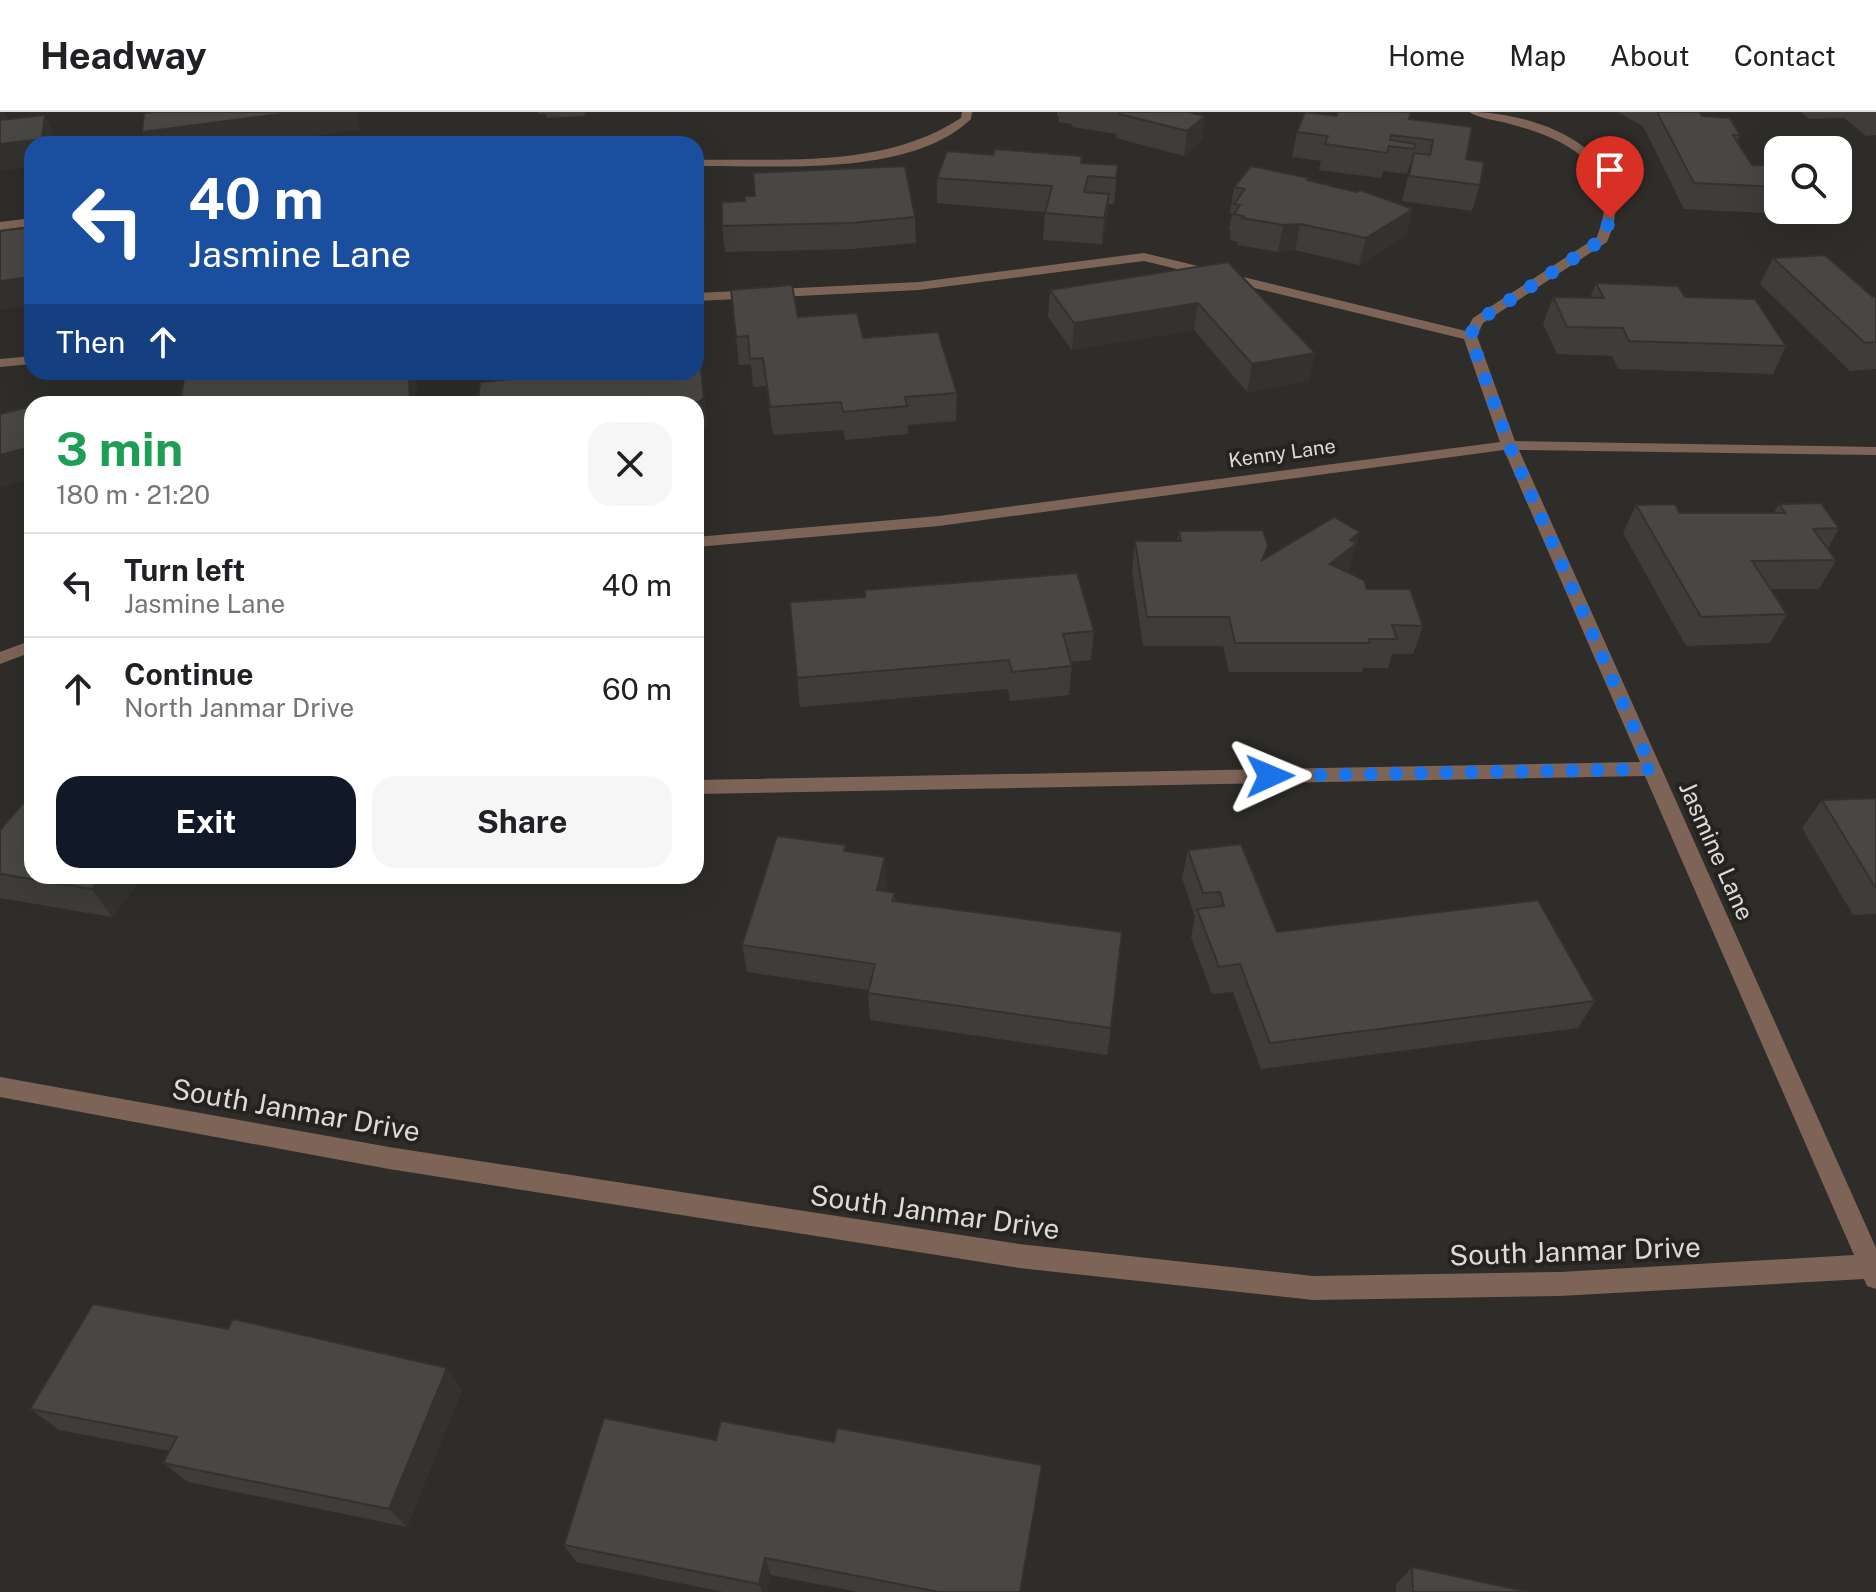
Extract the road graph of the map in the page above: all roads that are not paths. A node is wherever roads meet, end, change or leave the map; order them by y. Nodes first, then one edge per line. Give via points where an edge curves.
1 (967, 112) edge
2 (1474, 112) edge
3 (704, 163) edge
4 (24, 223) edge
5 (0, 226) edge
6 (704, 297) edge
7 (1470, 336) junction
8 (24, 361) edge
9 (0, 363) edge
10 (1509, 445) junction
11 (1876, 451) edge
12 (704, 541) edge
13 (24, 649) edge
14 (0, 658) edge
15 (1652, 769) junction
16 (704, 787) edge
17 (0, 1087) edge
18 (1874, 1270) edge

1 - 3 street via 947,136 877,157
2 - 7 street via 1565,138 1596,160 1610,188 1610,218 1603,239 1478,321
4 - 5 street
6 - 7 street via 919,286 1144,257
7 - 10 street, Jasmine Lane
8 - 9 street
10 - 11 street, Kenny Lane
10 - 12 street, Kenny Lane via 939,521
10 - 15 street, Jasmine Lane
13 - 14 street
15 - 16 street
15 - 18 street, Jasmine Lane
17 - 18 street, South Janmar Drive via 389,1158 1003,1254 1313,1288

